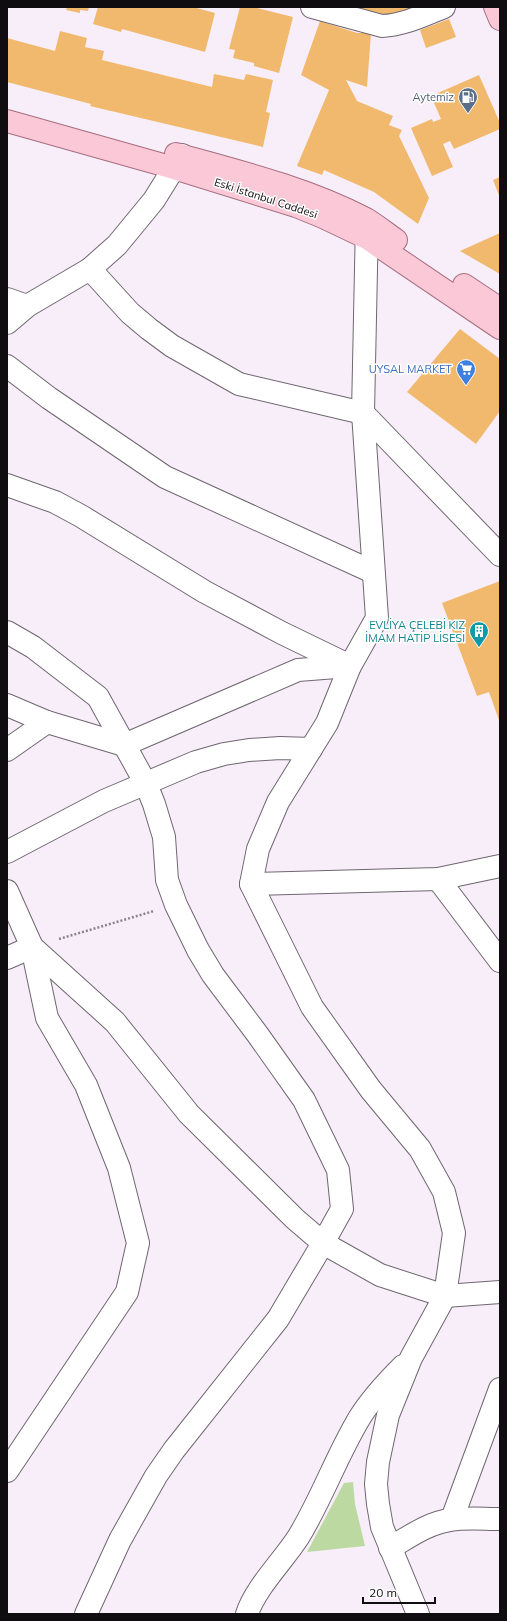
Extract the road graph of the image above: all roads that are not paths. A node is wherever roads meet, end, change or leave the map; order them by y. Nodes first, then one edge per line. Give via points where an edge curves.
1 (312, 7) edge
2 (444, 7) edge
3 (495, 7) edge
4 (500, 19) edge
5 (7, 106) edge
6 (7, 121) edge
7 (178, 162) junction
8 (367, 229) junction
9 (90, 269) junction
10 (17, 302) edge
11 (500, 309) edge
12 (7, 324) edge
13 (500, 328) edge
14 (7, 366) edge
15 (363, 413) junction
16 (7, 485) edge
17 (500, 555) edge
18 (374, 572) junction
19 (7, 632) edge
20 (350, 666) junction
21 (7, 704) edge
22 (47, 722) junction
23 (124, 745) junction
24 (311, 749) junction
25 (7, 750) edge
26 (146, 784) junction
27 (7, 852) edge
28 (500, 866) edge
29 (438, 880) junction
30 (251, 884) junction
31 (7, 891) edge
32 (32, 947) junction
33 (7, 958) edge
34 (500, 961) edge
35 (323, 1243) junction
36 (500, 1292) edge
37 (445, 1296) junction
38 (411, 1358) junction
39 (500, 1389) edge
40 (7, 1471) edge
41 (452, 1519) junction
42 (500, 1520) edge
43 (390, 1548) junction
44 (86, 1614) edge
45 (247, 1614) edge
46 (418, 1614) edge

1 - 2 street via 382,26 408,21
3 - 4 main road
5 - 7 main road, Eski İstanbul Caddesi
6 - 7 main road, Eski İstanbul Caddesi
7 - 8 main road, Eski İstanbul Caddesi via 296,206
7 - 9 street via 135,225 118,245
8 - 11 main road, Eski İstanbul Caddesi
8 - 13 main road, Eski İstanbul Caddesi
8 - 15 street
9 - 10 street
9 - 15 street via 130,313 149,329 172,346 239,384
10 - 12 street
14 - 18 street via 49,398 165,477
15 - 17 street
15 - 18 street
16 - 20 street via 55,502 206,592 282,634
18 - 20 street via 377,618
19 - 23 street via 33,647 98,697
20 - 23 street via 298,670
20 - 24 street via 327,723
21 - 22 street
22 - 23 street
22 - 25 street
23 - 26 street
24 - 26 street via 280,748 224,754 196,762
24 - 30 street via 278,802 267,826 258,849
26 - 27 street via 104,801
26 - 35 street via 164,837 168,880 176,905 198,950 213,975 304,1100 338,1170 342,1209
28 - 29 street
29 - 30 street
29 - 34 street
30 - 37 street via 312,1007 371,1090 420,1149 444,1192 454,1233
31 - 32 street
32 - 33 street
32 - 35 street via 115,1022 189,1114 295,1219
32 - 40 street via 47,1018 86,1086 119,1168 138,1242 127,1292
35 - 37 street via 380,1275
35 - 44 street via 278,1319 156,1476 120,1540
36 - 37 street
37 - 38 street
38 - 43 street via 388,1415 378,1462 378,1504 382,1527
38 - 45 street via 388,1380 360,1418 311,1515 251,1603
39 - 41 street
41 - 42 street
41 - 43 street via 429,1526
43 - 46 street

